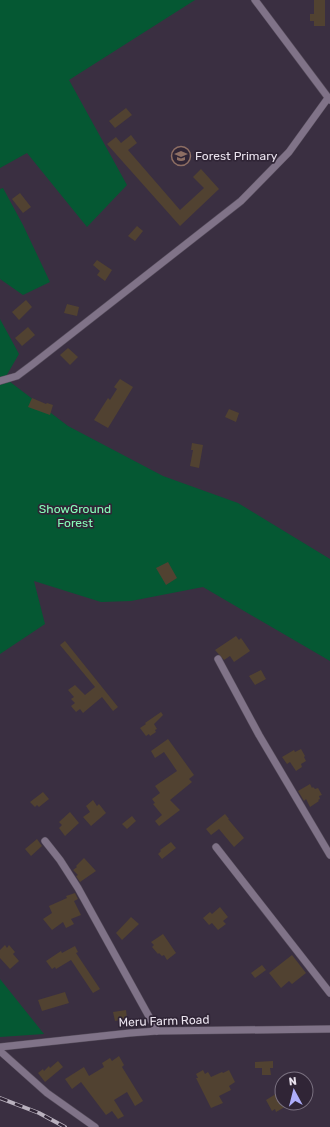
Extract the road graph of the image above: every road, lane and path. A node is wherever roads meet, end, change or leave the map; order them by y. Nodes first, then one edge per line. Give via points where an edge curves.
1 (255, 0) edge
2 (329, 99) edge
3 (0, 381) edge
4 (218, 659) dead end
5 (45, 841) dead end
6 (216, 847) dead end
7 (330, 855) edge
8 (330, 993) edge
9 (330, 1029) edge
10 (157, 1031) junction
11 (0, 1047) edge
12 (0, 1051) edge
13 (95, 1127) edge

1 - 2 street
2 - 3 street via 289,152 241,201 17,376
4 - 7 street via 259,735
5 - 10 street via 78,888
6 - 8 street
9 - 10 street, Meru Farm Road
10 - 11 street, Meru Farm Road
12 - 13 street via 47,1093

